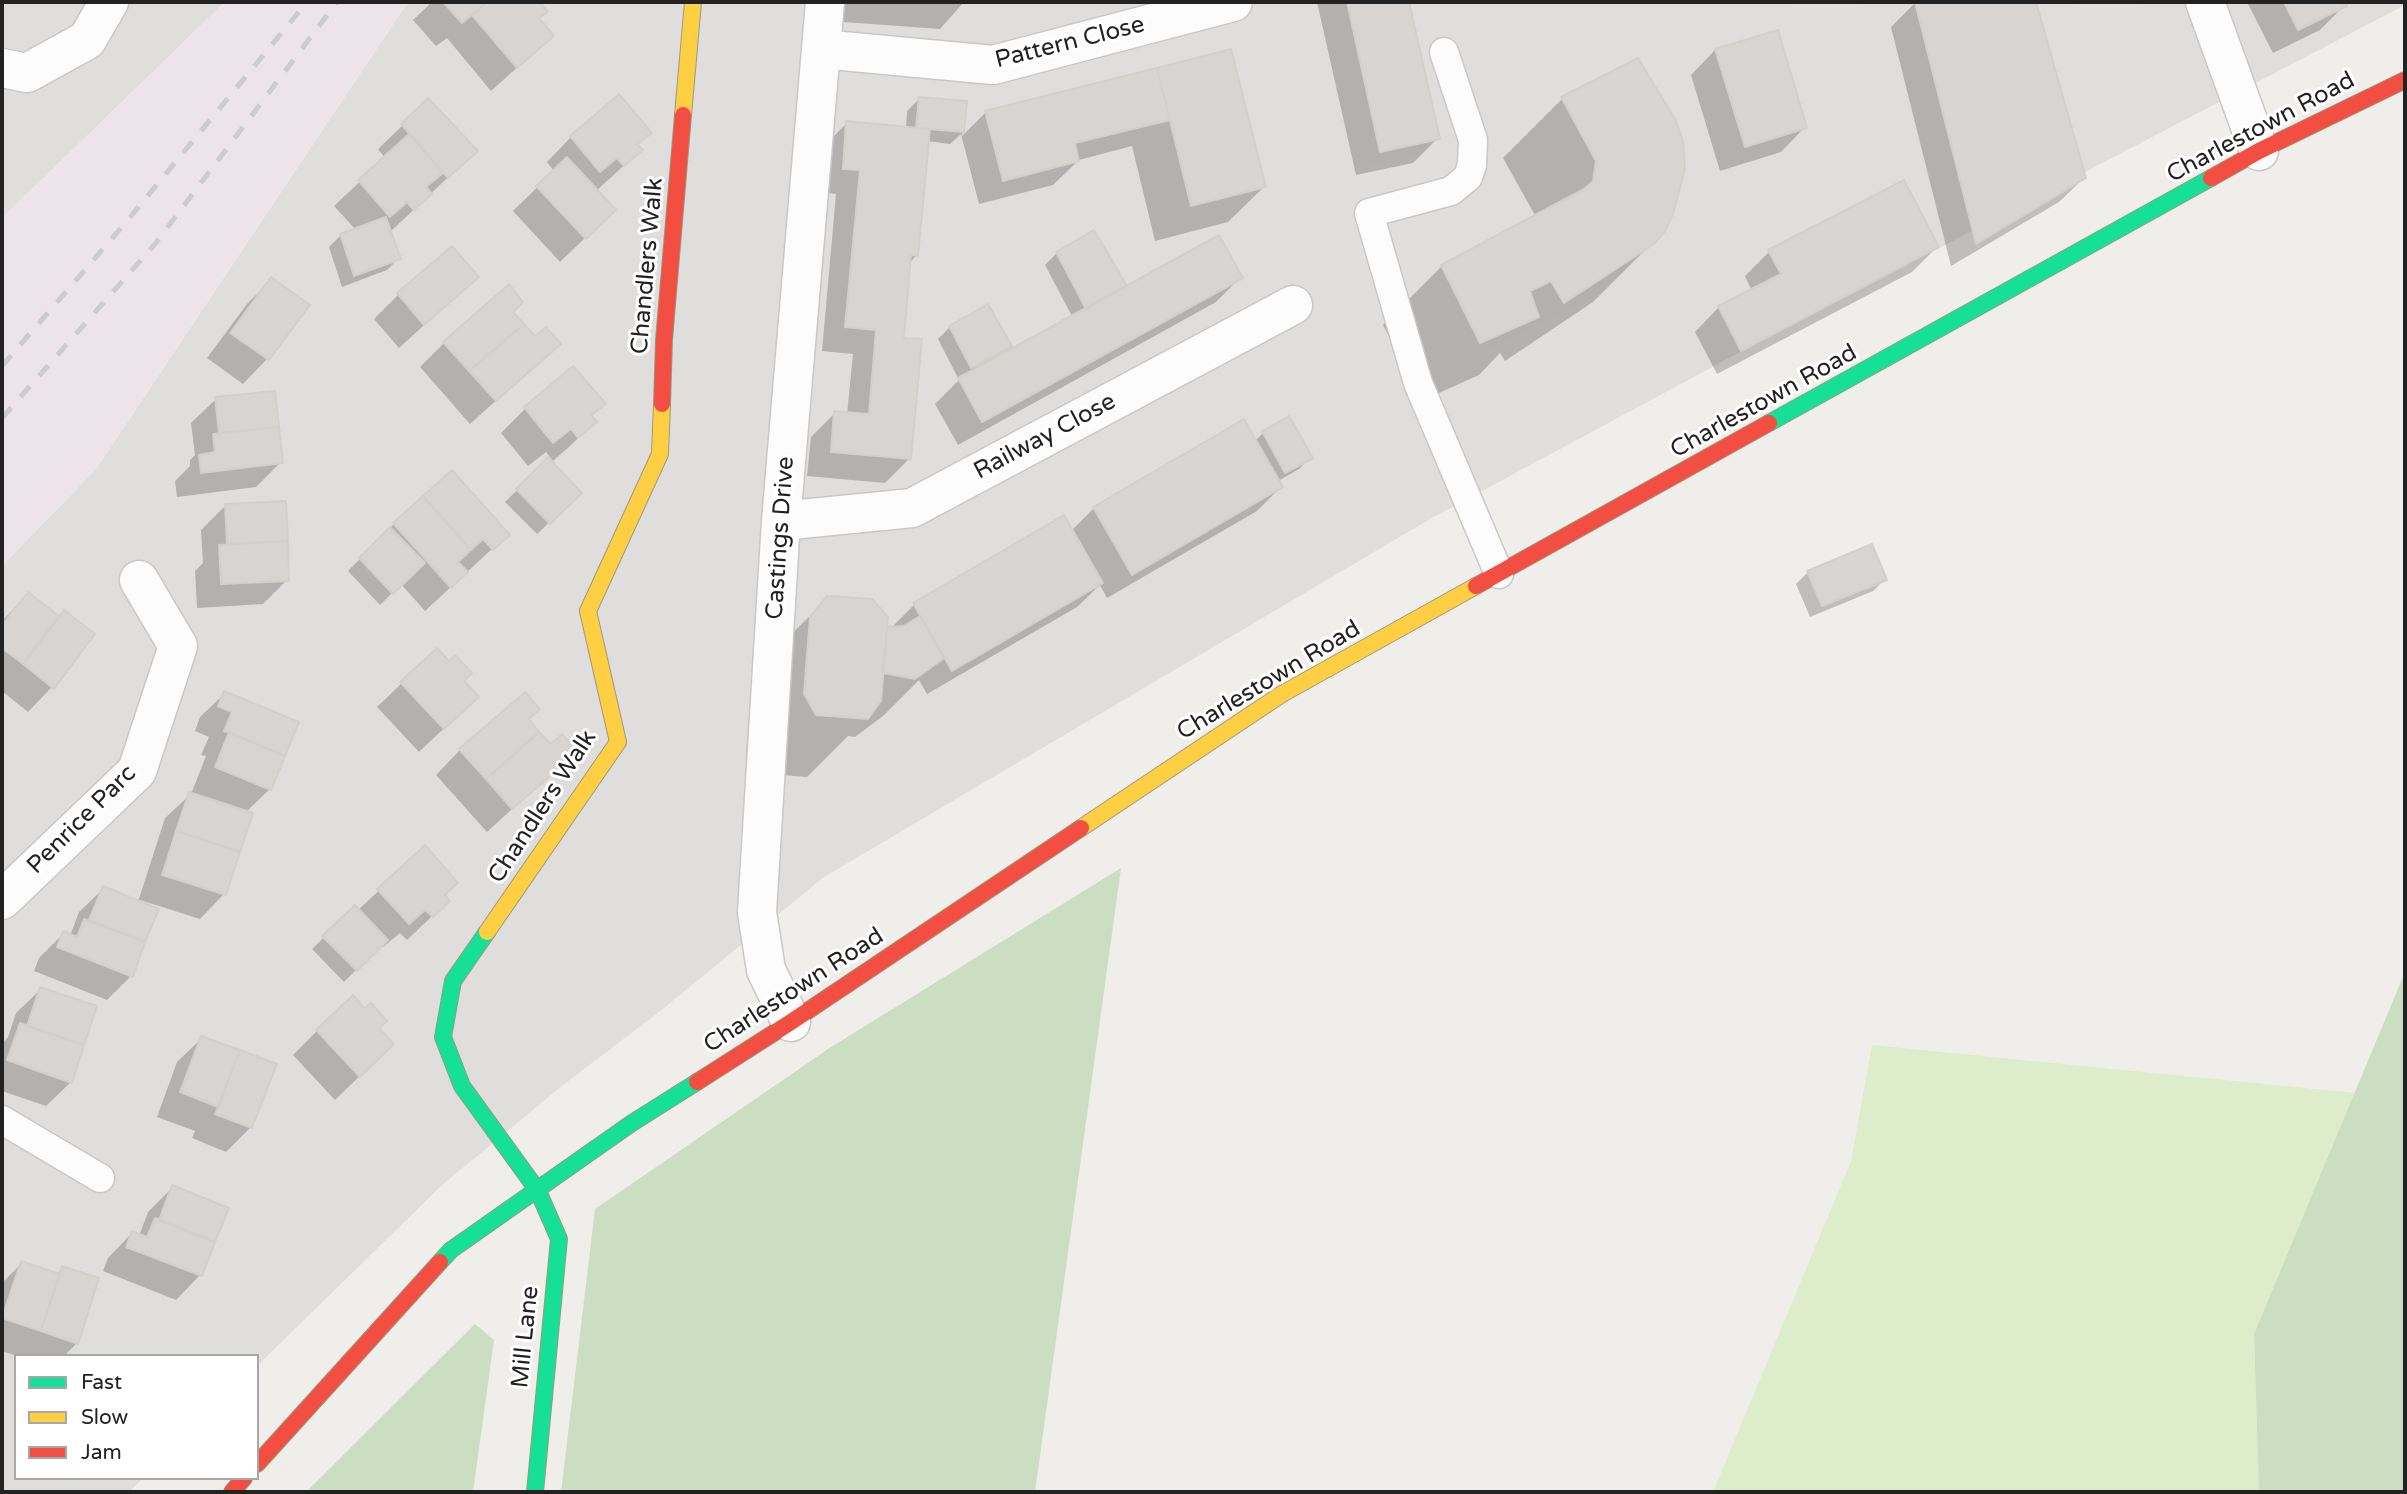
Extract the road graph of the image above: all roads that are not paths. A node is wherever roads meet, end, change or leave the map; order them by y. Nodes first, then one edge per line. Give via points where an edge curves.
1 (109, 2) edge
2 (694, 2) edge
3 (825, 2) edge
4 (1233, 2) edge
5 (2205, 2) edge
6 (821, 49) junction
7 (1444, 52) dead end
8 (2, 68) edge
9 (2405, 80) edge
10 (2259, 151) junction
11 (1293, 305) dead end
12 (781, 521) junction
13 (1499, 574) junction
14 (139, 580) dead end
15 (2, 900) edge
16 (791, 1022) junction
17 (2, 1119) edge
18 (100, 1178) dead end
19 (538, 1191) junction
20 (259, 1462) edge
21 (535, 1492) edge

1 - 8 street via 87,40 27,73
2 - 19 street, Chandlers Walk via 664,340 660,454 588,611 618,742 453,981 443,1037 462,1086
3 - 6 street, Castings Drive
4 - 6 street, Pattern Close via 993,65
5 - 10 street
6 - 12 street, Castings Drive
7 - 13 lane via 1473,140 1468,177 1451,191 1369,213 1418,383
9 - 10 street, Charlestown Road
10 - 13 street, Charlestown Road
11 - 12 street, Railway Close via 912,508
12 - 16 street, Castings Drive via 757,912 766,970
13 - 16 street, Charlestown Road via 1282,694
14 - 15 street, Penrice Parc via 178,646 137,771
16 - 19 street, Charlestown Road via 632,1123
17 - 18 lane
19 - 20 street, Charlestown Road via 451,1250
19 - 21 street, Mill Lane via 558,1240

